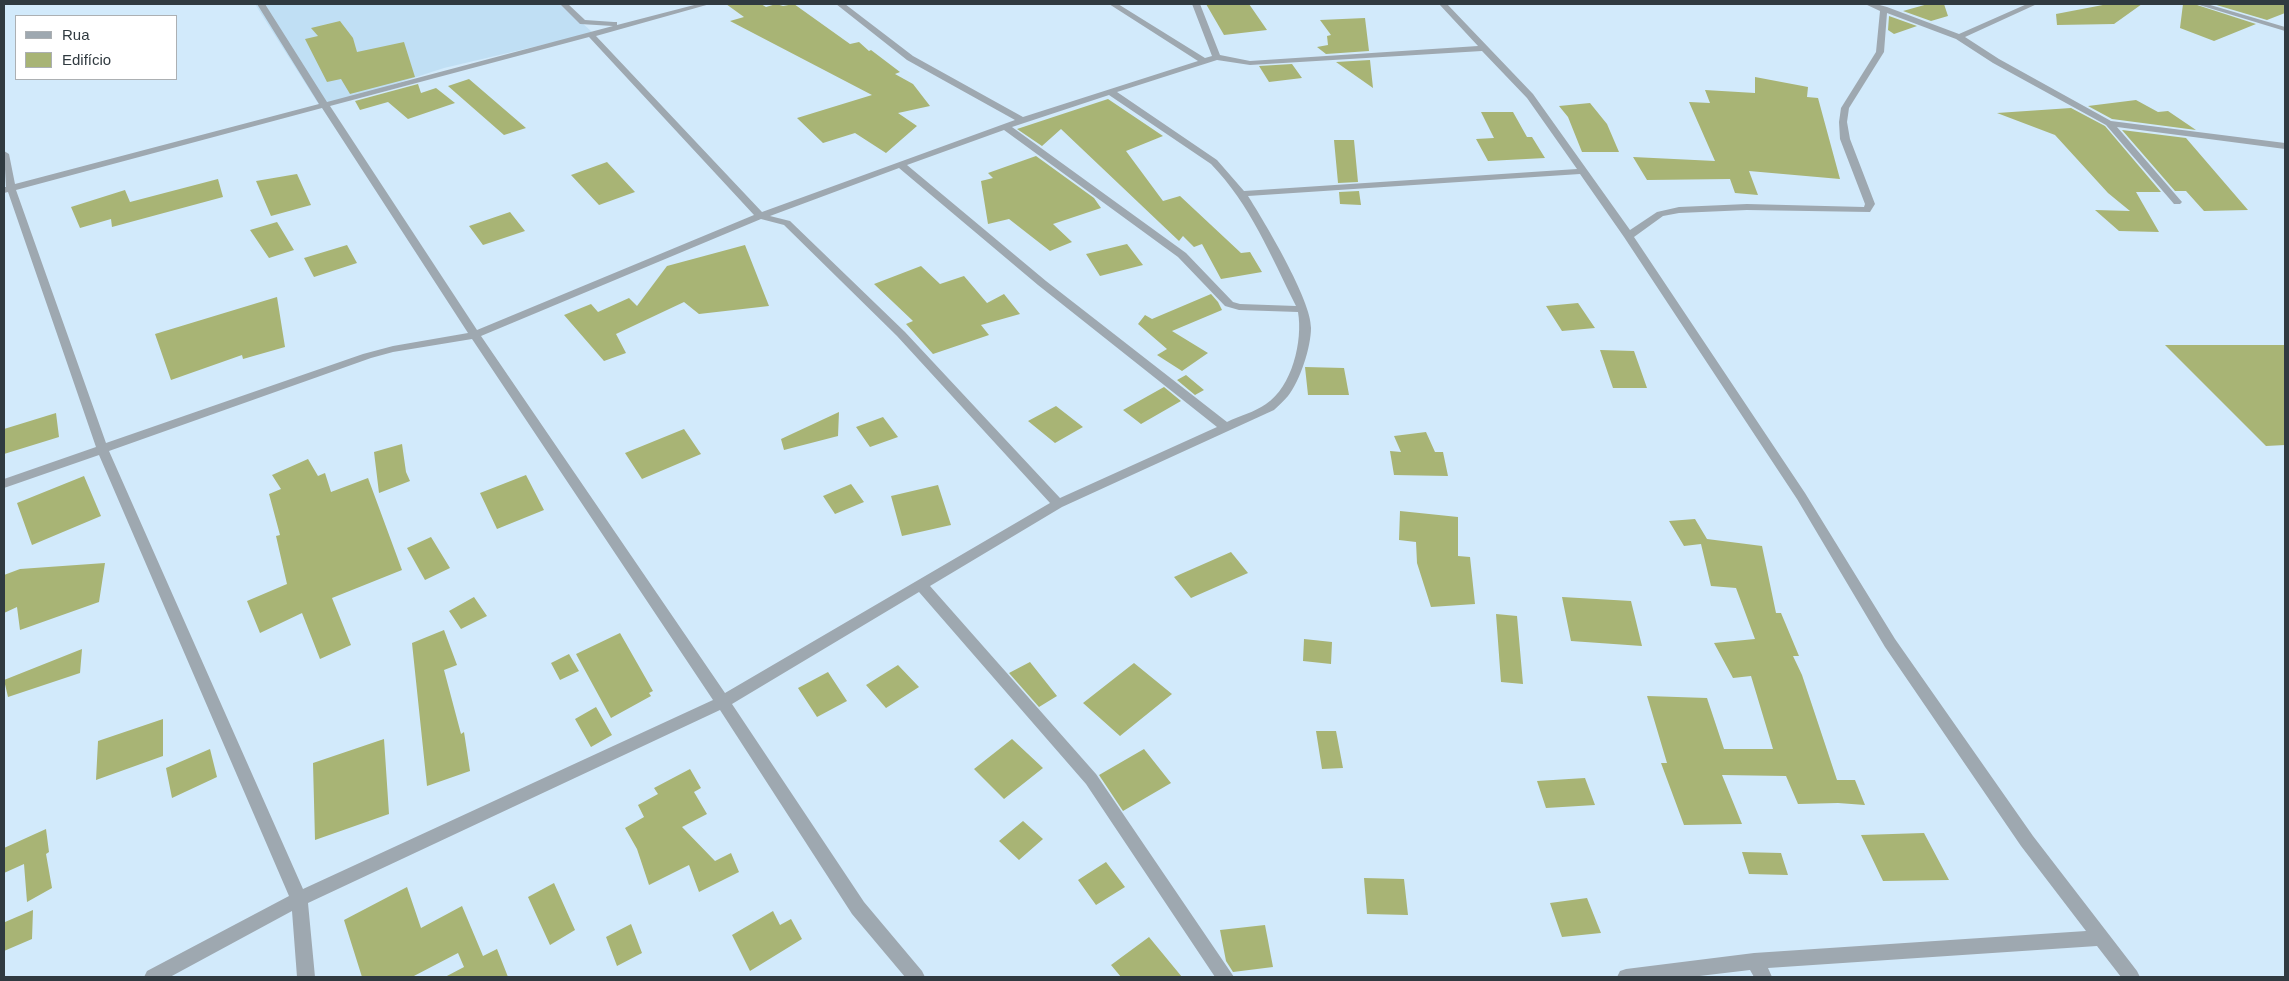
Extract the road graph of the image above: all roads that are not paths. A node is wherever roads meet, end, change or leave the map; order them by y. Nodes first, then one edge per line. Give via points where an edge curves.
1 (261, 4) edge
2 (564, 4) edge
3 (706, 4) edge
4 (840, 4) edge
5 (1112, 4) edge
6 (1196, 4) edge
7 (1442, 4) edge
8 (1869, 4) edge
9 (2033, 4) edge
10 (2200, 4) edge
11 (1884, 9) junction
12 (634, 24) junction
13 (2285, 29) edge
14 (591, 35) junction
15 (1959, 37) junction
16 (1484, 48) junction
17 (1217, 57) junction
18 (1204, 61) junction
19 (1111, 92) junction
20 (325, 106) junction
21 (1022, 120) junction
22 (2109, 123) junction
23 (1006, 127) junction
24 (2285, 146) edge
25 (4, 154) edge
26 (901, 165) junction
27 (1584, 171) junction
28 (7, 189) edge
29 (1242, 194) junction
30 (2177, 202) dead end
31 (760, 216) junction
32 (1630, 236) junction
33 (1302, 308) junction
34 (475, 335) junction
35 (1224, 426) junction
36 (102, 448) junction
37 (4, 484) edge
38 (1058, 504) junction
39 (921, 585) junction
40 (723, 702) junction
41 (299, 899) junction
42 (2101, 938) junction
43 (1754, 961) junction
44 (153, 977) edge
45 (306, 977) edge
46 (916, 977) edge
47 (1225, 977) edge
48 (1626, 977) edge
49 (1762, 977) edge
50 (2131, 977) edge

1 - 20 street
2 - 12 street via 583,22
3 - 12 street
4 - 21 street via 910,58
5 - 18 street
6 - 17 street
7 - 16 street
8 - 11 street
9 - 15 street
10 - 13 street
11 - 15 street
11 - 32 street via 1880,52 1845,108 1843,122 1845,139 1870,204 1867,210 1747,207 1680,210 1660,214
12 - 14 street
14 - 20 street
14 - 31 street
15 - 22 street
16 - 17 street via 1265,62 1239,62
16 - 27 street via 1530,96
17 - 18 street
18 - 19 street
19 - 21 street
19 - 29 street via 1214,162
20 - 28 street
20 - 34 street
21 - 23 street
22 - 24 street
22 - 30 street
23 - 26 street
23 - 33 street via 1182,255 1229,304
25 - 28 street
26 - 31 street
26 - 35 street via 1042,283
27 - 29 street
27 - 32 street
28 - 36 street
29 - 33 street
31 - 34 street
31 - 38 street via 787,223 901,334
32 - 42 street via 1801,496 1890,643 2027,841
33 - 35 street via 1306,327 1302,356 1284,394 1270,406
34 - 36 street via 367,356
34 - 40 street
35 - 38 street
36 - 37 street
36 - 41 street
38 - 39 street
39 - 40 street
39 - 47 street via 1091,779
40 - 41 street
40 - 46 street via 858,908
41 - 44 street
41 - 45 street
42 - 43 street
42 - 50 street
43 - 48 street
43 - 49 street

